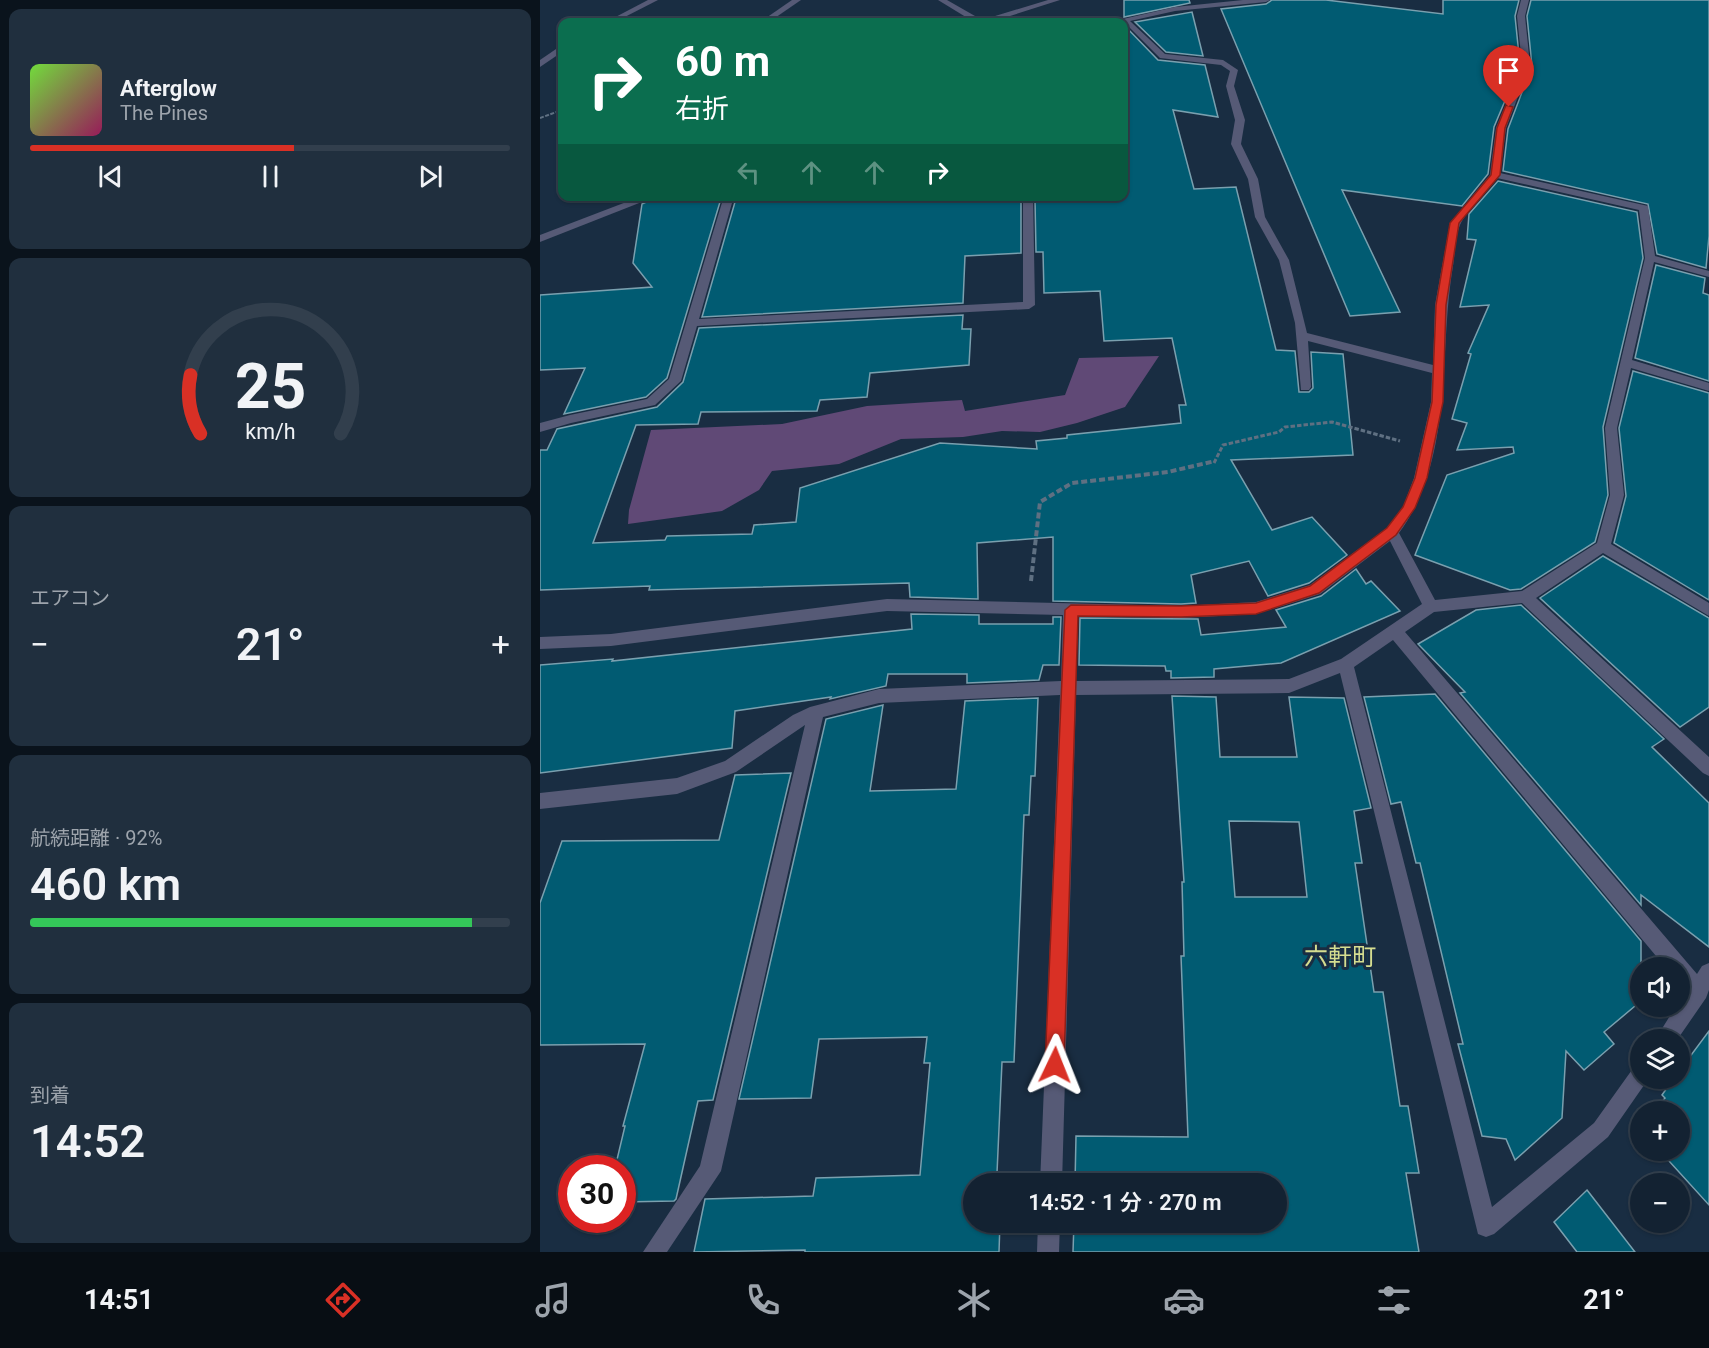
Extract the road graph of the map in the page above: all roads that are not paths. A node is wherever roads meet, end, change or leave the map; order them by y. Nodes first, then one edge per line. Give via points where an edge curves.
1 (654, 0) edge
2 (797, 0) edge
3 (942, 0) edge
4 (1056, 0) edge
5 (1266, 0) edge
6 (1525, 0) edge
7 (618, 18) edge
8 (770, 18) edge
9 (972, 18) edge
10 (997, 18) edge
11 (1128, 19) edge
12 (1128, 28) edge
13 (558, 52) edge
14 (540, 64) edge
15 (1495, 175) junction
16 (639, 201) edge
17 (728, 201) edge
18 (1028, 201) edge
19 (540, 239) edge
20 (1650, 258) junction
21 (1709, 274) edge
22 (693, 323) junction
23 (1301, 335) junction
24 (1626, 362) junction
25 (1438, 370) junction
26 (1305, 387) dead end
27 (1709, 387) edge
28 (540, 428) edge
29 (1392, 532) junction
30 (1603, 546) junction
31 (1525, 597) junction
32 (1431, 606) junction
33 (1071, 610) junction
34 (1709, 610) edge
35 (1395, 631) junction
36 (540, 643) edge
37 (1346, 664) junction
38 (1068, 688) junction
39 (816, 712) junction
40 (1709, 768) edge
41 (540, 801) edge
42 (1671, 957) edge
43 (1709, 974) edge
44 (1690, 980) edge
45 (1699, 991) junction
46 (1673, 1029) edge
47 (1630, 1089) edge
48 (1051, 1173) edge
49 (1049, 1233) edge
50 (654, 1252) edge
51 (1048, 1252) edge

1 - 7 street
2 - 8 street
3 - 9 street
4 - 10 street
5 - 11 street via 1175,9
6 - 15 street via 1521,16 1526,65 1501,128
12 - 23 street via 1162,56 1223,63 1234,70 1230,86 1240,120 1236,144 1253,179 1260,217 1284,260
13 - 14 street
15 - 20 street via 1644,207
15 - 25 street via 1455,223 1441,305
16 - 19 street
17 - 22 street
18 - 22 street via 1029,304
20 - 21 street
20 - 24 street
22 - 28 street via 675,381 651,402
23 - 25 street
23 - 26 street
24 - 27 street
24 - 30 street via 1611,428 1617,495
25 - 29 street via 1437,402 1421,478 1409,508
29 - 32 street
29 - 33 street via 1315,590 1256,608 1181,612
30 - 31 street
30 - 34 street
31 - 32 street
31 - 40 street
32 - 35 street
33 - 36 street via 887,605 611,640
33 - 38 street
35 - 37 street
35 - 42 street
37 - 38 street via 1289,686
37 - 47 street via 1486,1226 1601,1131
38 - 39 street via 879,696
38 - 48 street
39 - 41 street via 730,767 677,786
39 - 50 street via 710,1171
43 - 45 street
44 - 45 street
45 - 46 street
49 - 51 street

